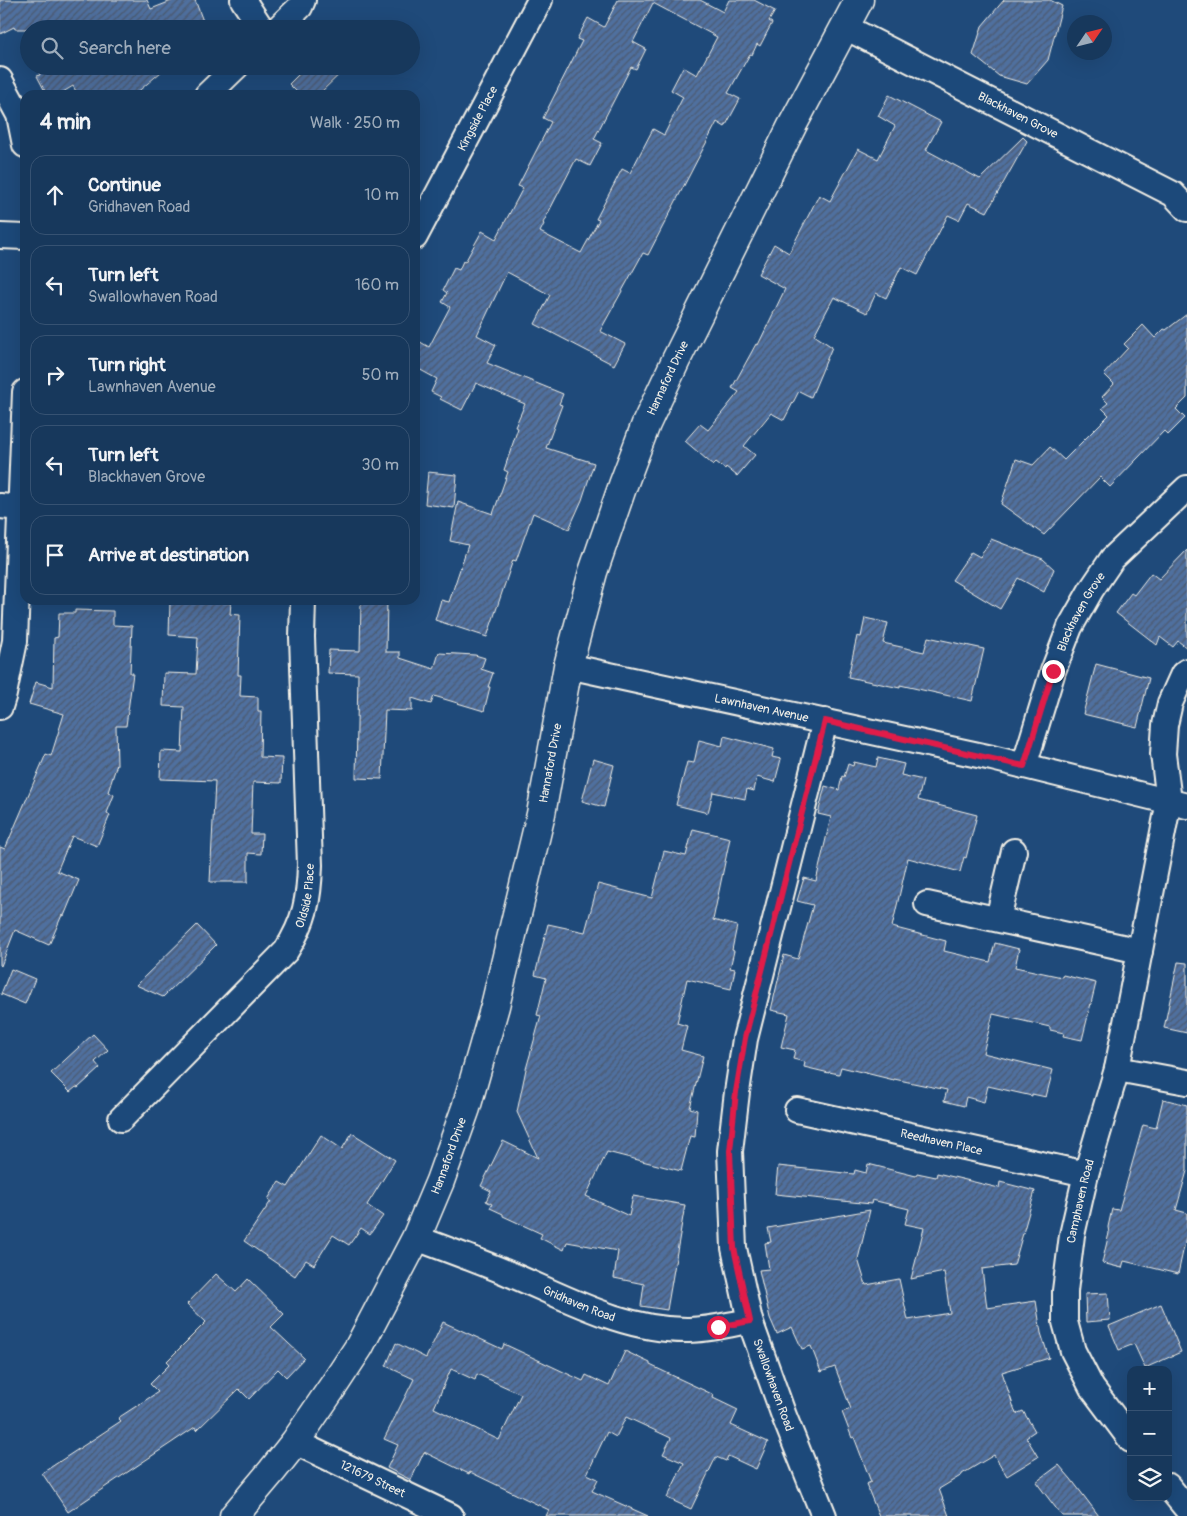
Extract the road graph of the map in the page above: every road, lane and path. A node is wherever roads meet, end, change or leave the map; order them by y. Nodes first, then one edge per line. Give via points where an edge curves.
1 (244, 0) edge
2 (540, 0) edge
3 (859, 0) edge
4 (302, 4) edge
5 (256, 20) edge
6 (286, 20) edge
7 (845, 27) junction
8 (228, 75) edge
9 (0, 80) edge
10 (212, 90) edge
11 (20, 121) edge
12 (1187, 209) edge
13 (420, 228) edge
14 (0, 236) edge
15 (20, 237) edge
16 (20, 446) edge
17 (1187, 488) edge
18 (10, 507) edge
19 (303, 605) edge
20 (568, 666) junction
21 (1187, 671) edge
22 (0, 707) edge
23 (825, 721) junction
24 (1024, 766) junction
25 (1178, 804) edge
26 (1014, 851) dead end
27 (927, 904) dead end
28 (998, 920) junction
29 (1140, 951) junction
30 (1117, 1069) junction
31 (1187, 1082) edge
32 (797, 1110) dead end
33 (121, 1119) dead end
34 (1086, 1174) junction
35 (416, 1238) junction
36 (750, 1321) junction
37 (1127, 1435) edge
38 (295, 1442) junction
39 (1172, 1491) edge
40 (1187, 1509) edge
41 (234, 1516) edge
42 (451, 1516) edge
43 (824, 1516) edge

1 - 5 street
2 - 13 street, Kingside Place
3 - 7 street, Hannaford Drive
4 - 6 street
7 - 12 street, Blackhaven Grove via 1173,194
7 - 20 street, Hannaford Drive via 788,135 646,424 593,572
8 - 10 street
9 - 11 street
14 - 15 street
16 - 18 street
17 - 24 street, Blackhaven Grove via 1112,558 1091,590 1070,627 1053,671
18 - 22 street via 15,641
19 - 33 street, Oldside Place via 310,865 305,912 286,951
20 - 23 street, Lawnhaven Avenue
20 - 35 street, Hannaford Drive via 541,814 495,1006 466,1108
21 - 25 street, Camphaven Road via 1170,702 1163,754
23 - 24 street, Lawnhaven Avenue
23 - 36 street, Swallowhaven Road via 745,1038 736,1092 730,1151 734,1248
24 - 25 street, Lawnhaven Avenue
25 - 29 street, Camphaven Road
26 - 28 street
27 - 28 street
28 - 29 street
29 - 30 street, Camphaven Road
30 - 31 street
30 - 34 street, Camphaven Road
32 - 34 street, Reedhaven Place
34 - 37 street, Camphaven Road via 1072,1235 1065,1322 1074,1351 1092,1388
35 - 36 street, Gridhaven Road via 504,1271 596,1312 635,1324 690,1330
35 - 38 street, Hannaford Drive via 359,1347
36 - 43 street, Swallowhaven Road
38 - 41 street, Hannaford Drive
38 - 42 street, 121679 Street
39 - 40 street

